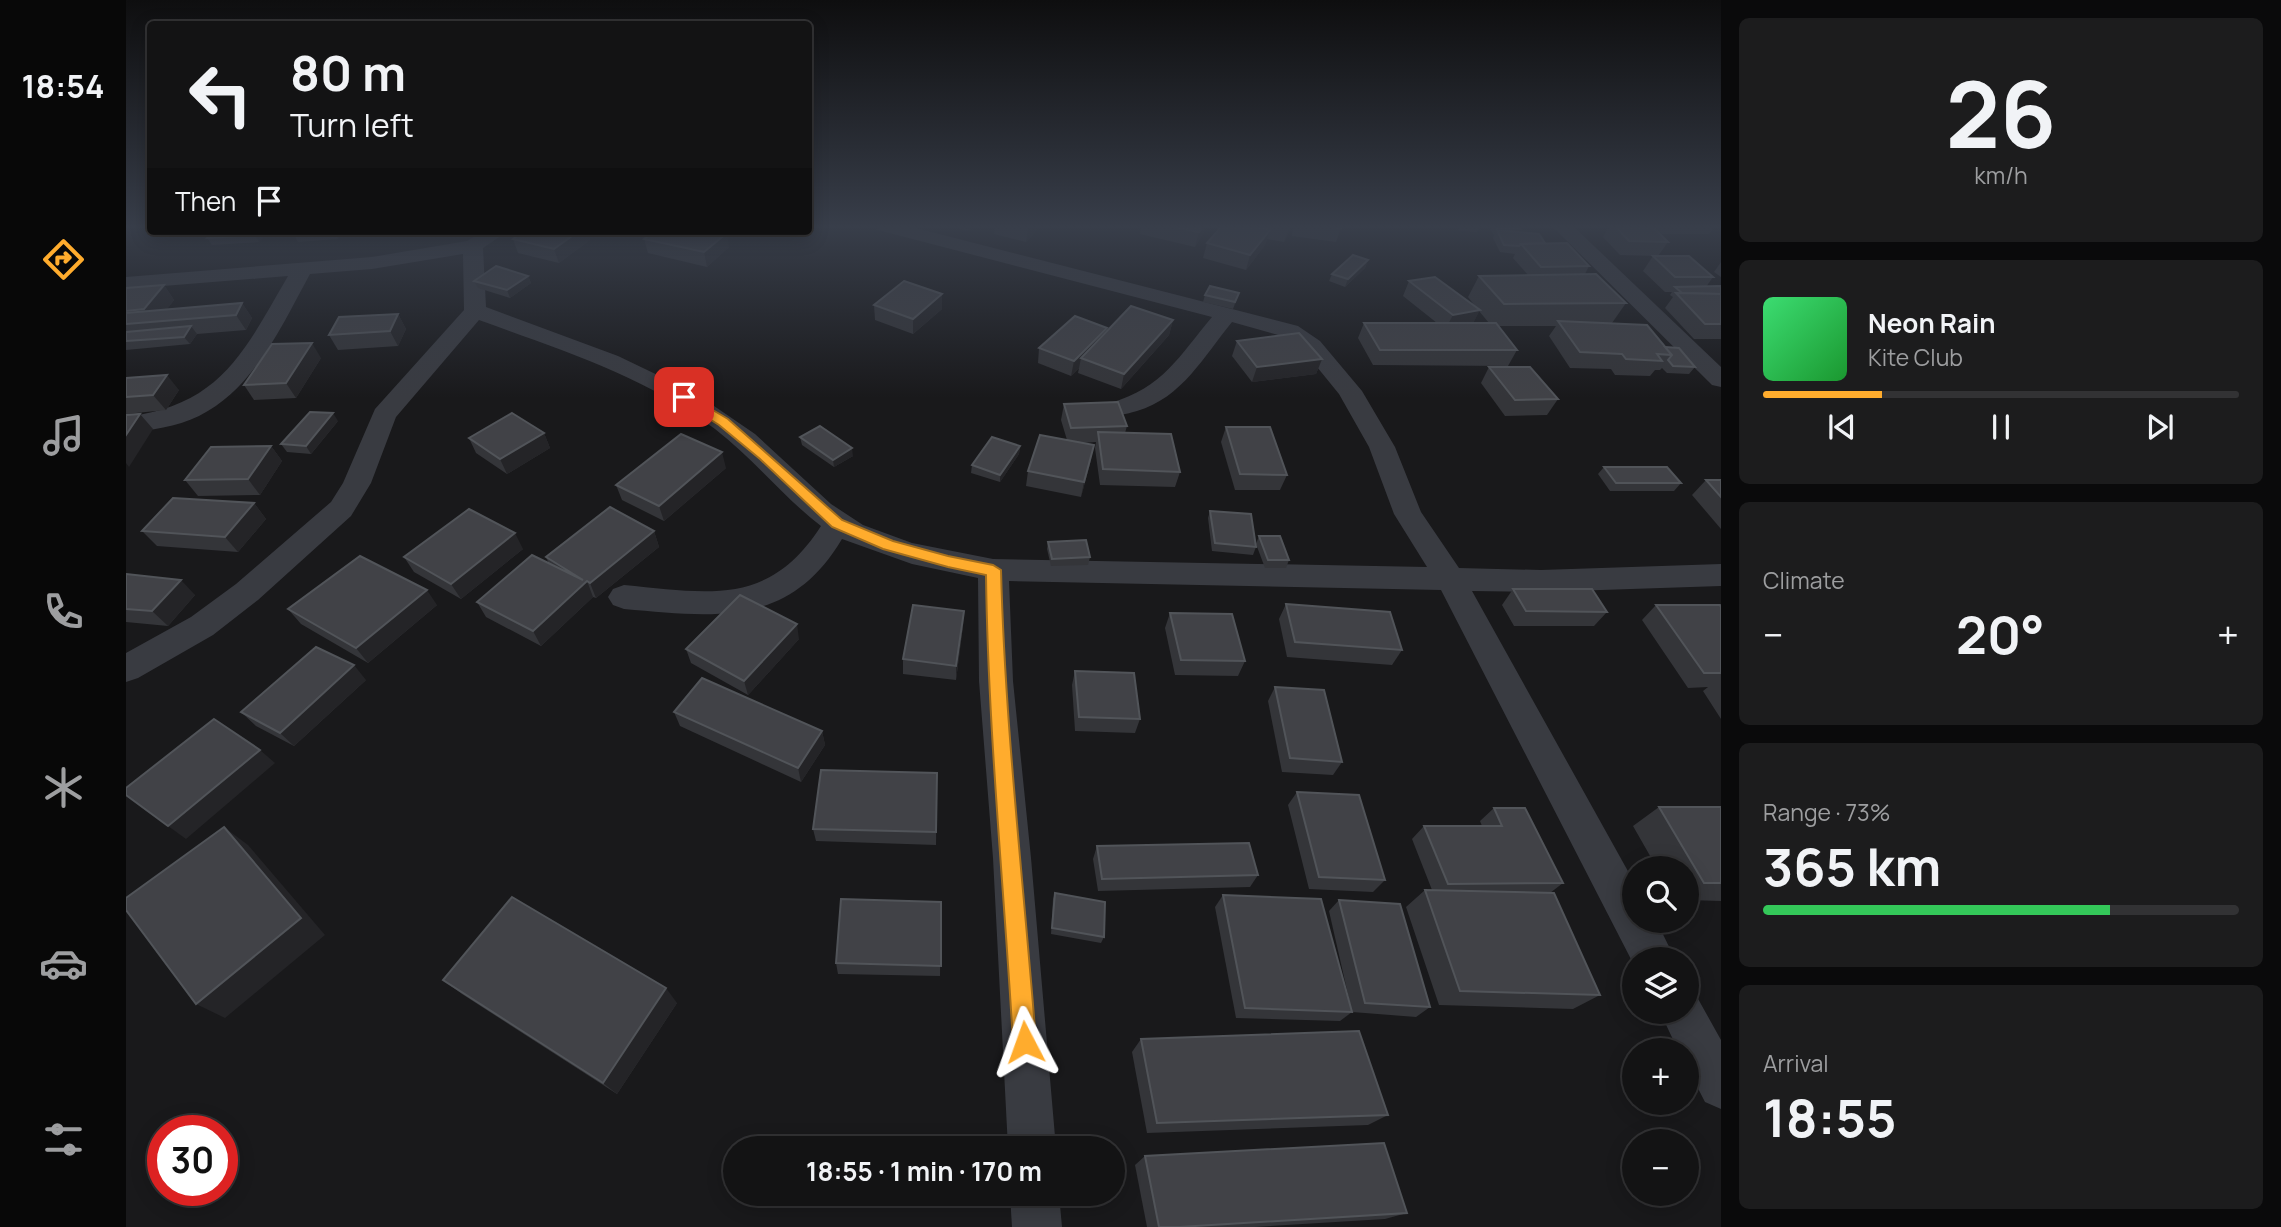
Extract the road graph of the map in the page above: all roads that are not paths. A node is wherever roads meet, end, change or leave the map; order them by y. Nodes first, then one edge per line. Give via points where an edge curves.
1 (294, 283) edge
2 (474, 283) edge
3 (1107, 283) edge
4 (1626, 283) edge
5 (475, 311) junction
6 (1226, 314) junction
7 (1712, 360) edge
8 (1721, 380) edge
9 (1119, 408) edge
10 (126, 425) edge
11 (837, 523) junction
12 (993, 570) junction
13 (1721, 575) edge
14 (1450, 578) junction
15 (624, 597) dead end
16 (126, 669) edge
17 (1648, 947) edge
18 (1688, 1024) edge
19 (1721, 1086) edge
20 (1031, 1136) edge
21 (1036, 1206) edge
22 (1037, 1227) edge

1 - 10 street via 256,351 223,388 182,416
2 - 5 street
3 - 6 street
4 - 7 street
5 - 11 street via 628,370 684,397 754,447
5 - 16 street via 384,415 358,483 341,509 202,626
6 - 9 street via 1162,392 1139,405
6 - 14 street via 1302,338 1350,391 1382,447 1408,514
7 - 8 street
11 - 12 street via 889,545
11 - 15 street via 805,568 768,592 715,602
12 - 14 street
12 - 20 street via 996,681
13 - 14 street via 1588,580
14 - 17 street
18 - 19 street
21 - 22 street

